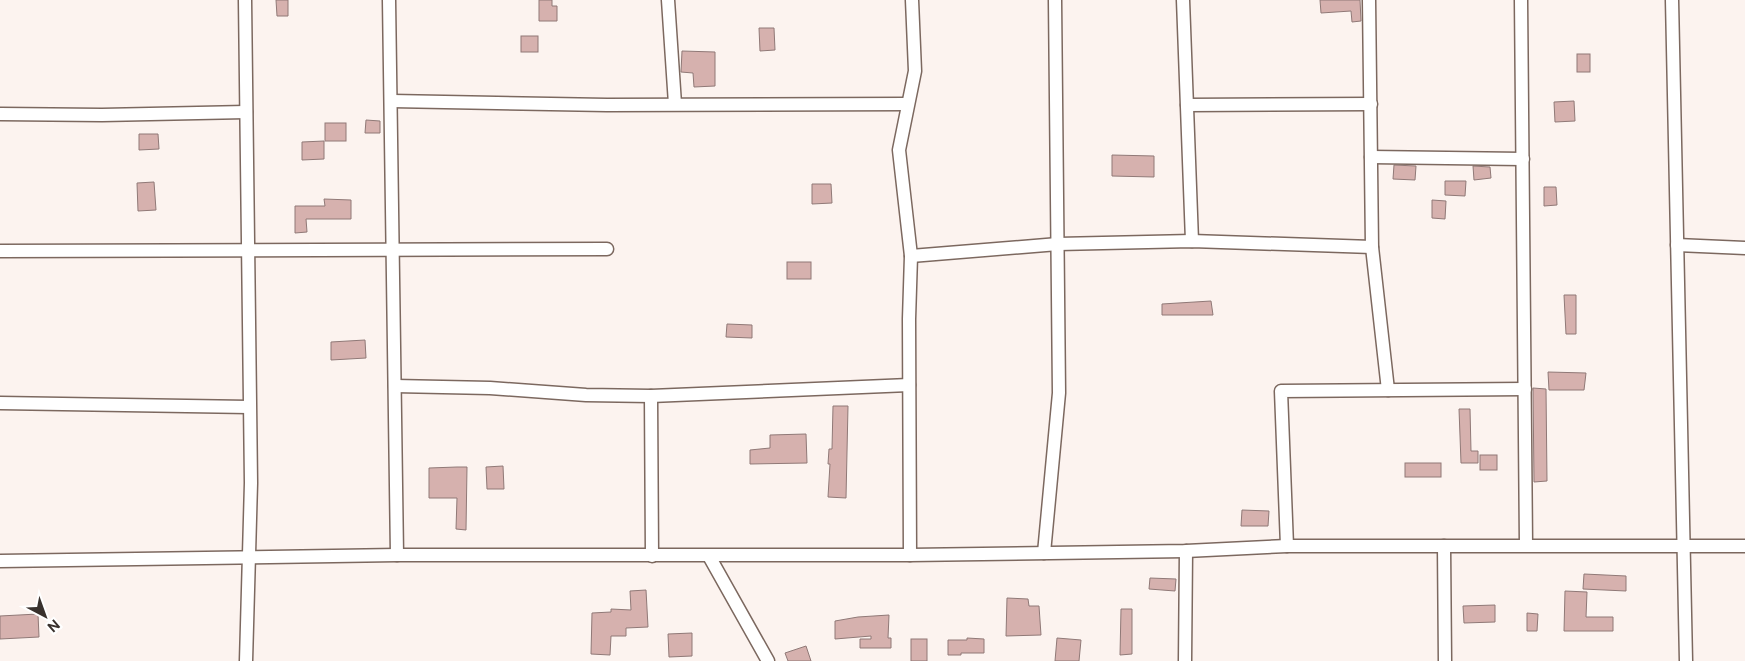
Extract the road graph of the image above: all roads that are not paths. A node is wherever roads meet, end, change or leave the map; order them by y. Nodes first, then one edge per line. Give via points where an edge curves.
1 (244, 0) edge
2 (389, 0) edge
3 (668, 0) edge
4 (912, 0) edge
5 (1054, 0) edge
6 (1183, 0) edge
7 (1369, 0) edge
8 (1521, 0) edge
9 (1672, 0) edge
10 (392, 101) junction
11 (675, 104) junction
12 (907, 104) junction
13 (1370, 104) junction
14 (1187, 105) junction
15 (246, 112) junction
16 (0, 114) edge
17 (1371, 157) junction
18 (1523, 159) junction
19 (1192, 241) junction
20 (1058, 244) junction
21 (1677, 245) junction
22 (1372, 247) junction
23 (1745, 248) edge
24 (606, 249) dead end
25 (0, 251) edge
26 (248, 251) junction
27 (393, 251) junction
28 (910, 256) junction
29 (909, 385) junction
30 (395, 386) junction
31 (1524, 389) junction
32 (1388, 390) junction
33 (651, 396) junction
34 (0, 404) edge
35 (249, 407) junction
36 (1526, 545) junction
37 (1683, 545) junction
38 (1287, 546) junction
39 (1444, 546) junction
40 (1745, 546) edge
41 (1186, 551) junction
42 (1044, 553) junction
43 (397, 555) junction
44 (910, 555) junction
45 (652, 556) junction
46 (709, 556) junction
47 (250, 557) junction
48 (0, 560) edge
49 (246, 661) edge
50 (768, 661) edge
51 (1185, 661) edge
52 (1445, 661) edge
53 (1686, 661) edge

1 - 15 street
2 - 10 street
3 - 11 street
4 - 12 street via 914,71
5 - 20 street
6 - 14 street
7 - 13 street
8 - 18 street
9 - 21 street
10 - 11 street
10 - 27 street
11 - 12 street
12 - 28 street via 899,150
13 - 14 street
13 - 17 street
14 - 19 street
15 - 16 street
15 - 26 street
17 - 18 street
17 - 22 street
18 - 31 street
19 - 20 street
19 - 22 street
20 - 28 street
20 - 42 street via 1059,393
21 - 23 street
21 - 37 street
22 - 32 street
24 - 27 street
25 - 26 street
26 - 27 street
26 - 35 street
27 - 30 street
28 - 29 street
29 - 33 street
29 - 44 street
30 - 33 street
30 - 43 street
31 - 32 street
31 - 36 street
32 - 38 street via 1281,391
33 - 45 street
34 - 35 street
35 - 47 street
36 - 37 street
36 - 39 street
37 - 40 street
37 - 53 street
38 - 39 street
38 - 41 street
39 - 52 street
41 - 42 street
41 - 51 street
42 - 44 street
43 - 45 street
43 - 47 street
44 - 46 street
45 - 46 street
46 - 50 street
47 - 48 street
47 - 49 street

